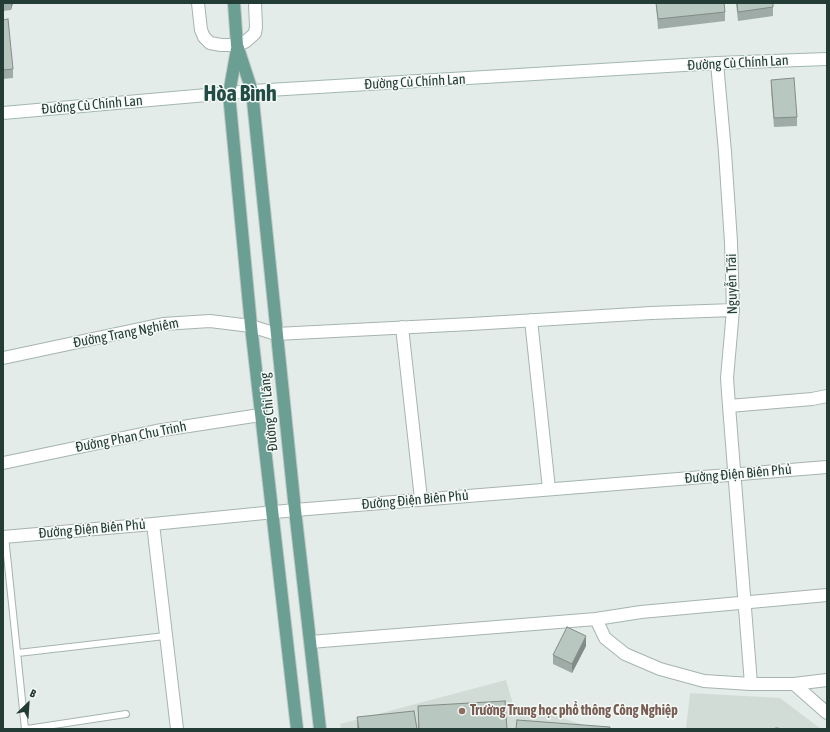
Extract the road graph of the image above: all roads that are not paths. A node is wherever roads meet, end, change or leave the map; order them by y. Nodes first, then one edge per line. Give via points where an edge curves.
1 (198, 3) edge
2 (234, 3) edge
3 (255, 3) edge
4 (237, 45) junction
5 (827, 59) edge
6 (717, 63) junction
7 (252, 91) junction
8 (229, 94) junction
9 (3, 113) edge
10 (733, 310) junction
11 (532, 320) junction
12 (251, 326) junction
13 (402, 327) junction
14 (276, 334) junction
15 (3, 358) edge
16 (827, 396) edge
17 (729, 406) junction
18 (260, 414) junction
19 (3, 463) edge
20 (827, 467) edge
21 (734, 474) junction
22 (549, 489) junction
23 (421, 499) junction
24 (295, 510) junction
25 (272, 512) junction
26 (153, 524) junction
27 (4, 536) edge
28 (827, 595) edge
29 (744, 602) junction
30 (596, 619) junction
31 (166, 636) junction
32 (310, 642) junction
33 (18, 654) junction
34 (827, 680) edge
35 (751, 684) junction
36 (794, 684) junction
37 (827, 713) edge
38 (126, 714) dead end
39 (26, 729) edge
40 (177, 729) edge
41 (297, 729) edge
42 (320, 729) edge

1 - 4 street via 201,30 207,40 221,45
2 - 4 main road
3 - 4 street via 255,33
4 - 7 main road, Đường Chi Lăng
4 - 8 main road, Đường Chi Lăng
5 - 6 street, Đường Cù Chính Lan
6 - 7 street, Đường Cù Chính Lan
6 - 10 street, Nguyễn Trãi via 726,160
7 - 8 street, Đường Cù Chính Lan
7 - 14 main road, Đường Chi Lăng
8 - 9 street, Đường Cù Chính Lan
8 - 12 main road, Đường Chi Lăng
10 - 11 street
10 - 17 street, Nguyễn Trãi via 727,378
11 - 13 street
11 - 22 street
12 - 14 street, Đường Trang Nghiêm
12 - 15 street, Đường Trang Nghiêm via 210,321 163,324
12 - 18 main road, Đường Chi Lăng
13 - 14 street
13 - 23 street
14 - 24 main road, Đường Chi Lăng
16 - 17 street
17 - 21 street, Nguyễn Trãi
18 - 19 street, Đường Phan Chu Trinh via 156,431
18 - 25 main road, Đường Chi Lăng
20 - 21 street, Đường Điện Biên Phủ
21 - 22 street, Đường Điện Biên Phủ
21 - 29 street, Nguyễn Trãi
22 - 23 street, Đường Điện Biên Phủ
23 - 24 street, Đường Điện Biên Phủ
24 - 25 street, Đường Điện Biên Phủ
24 - 32 main road, Đường Chi Lăng
25 - 26 street, Đường Điện Biên Phủ
25 - 41 main road, Đường Chi Lăng
26 - 27 street, Đường Điện Biên Phủ
26 - 31 street
27 - 33 lane
28 - 29 street
29 - 30 street
29 - 35 street, Nguyễn Trãi
30 - 32 street
30 - 35 street via 605,638 625,654 660,669 704,681
31 - 33 lane
31 - 40 street
32 - 42 main road, Đường Chi Lăng
33 - 39 lane
34 - 36 street
35 - 36 street
36 - 37 street
38 - 39 lane

